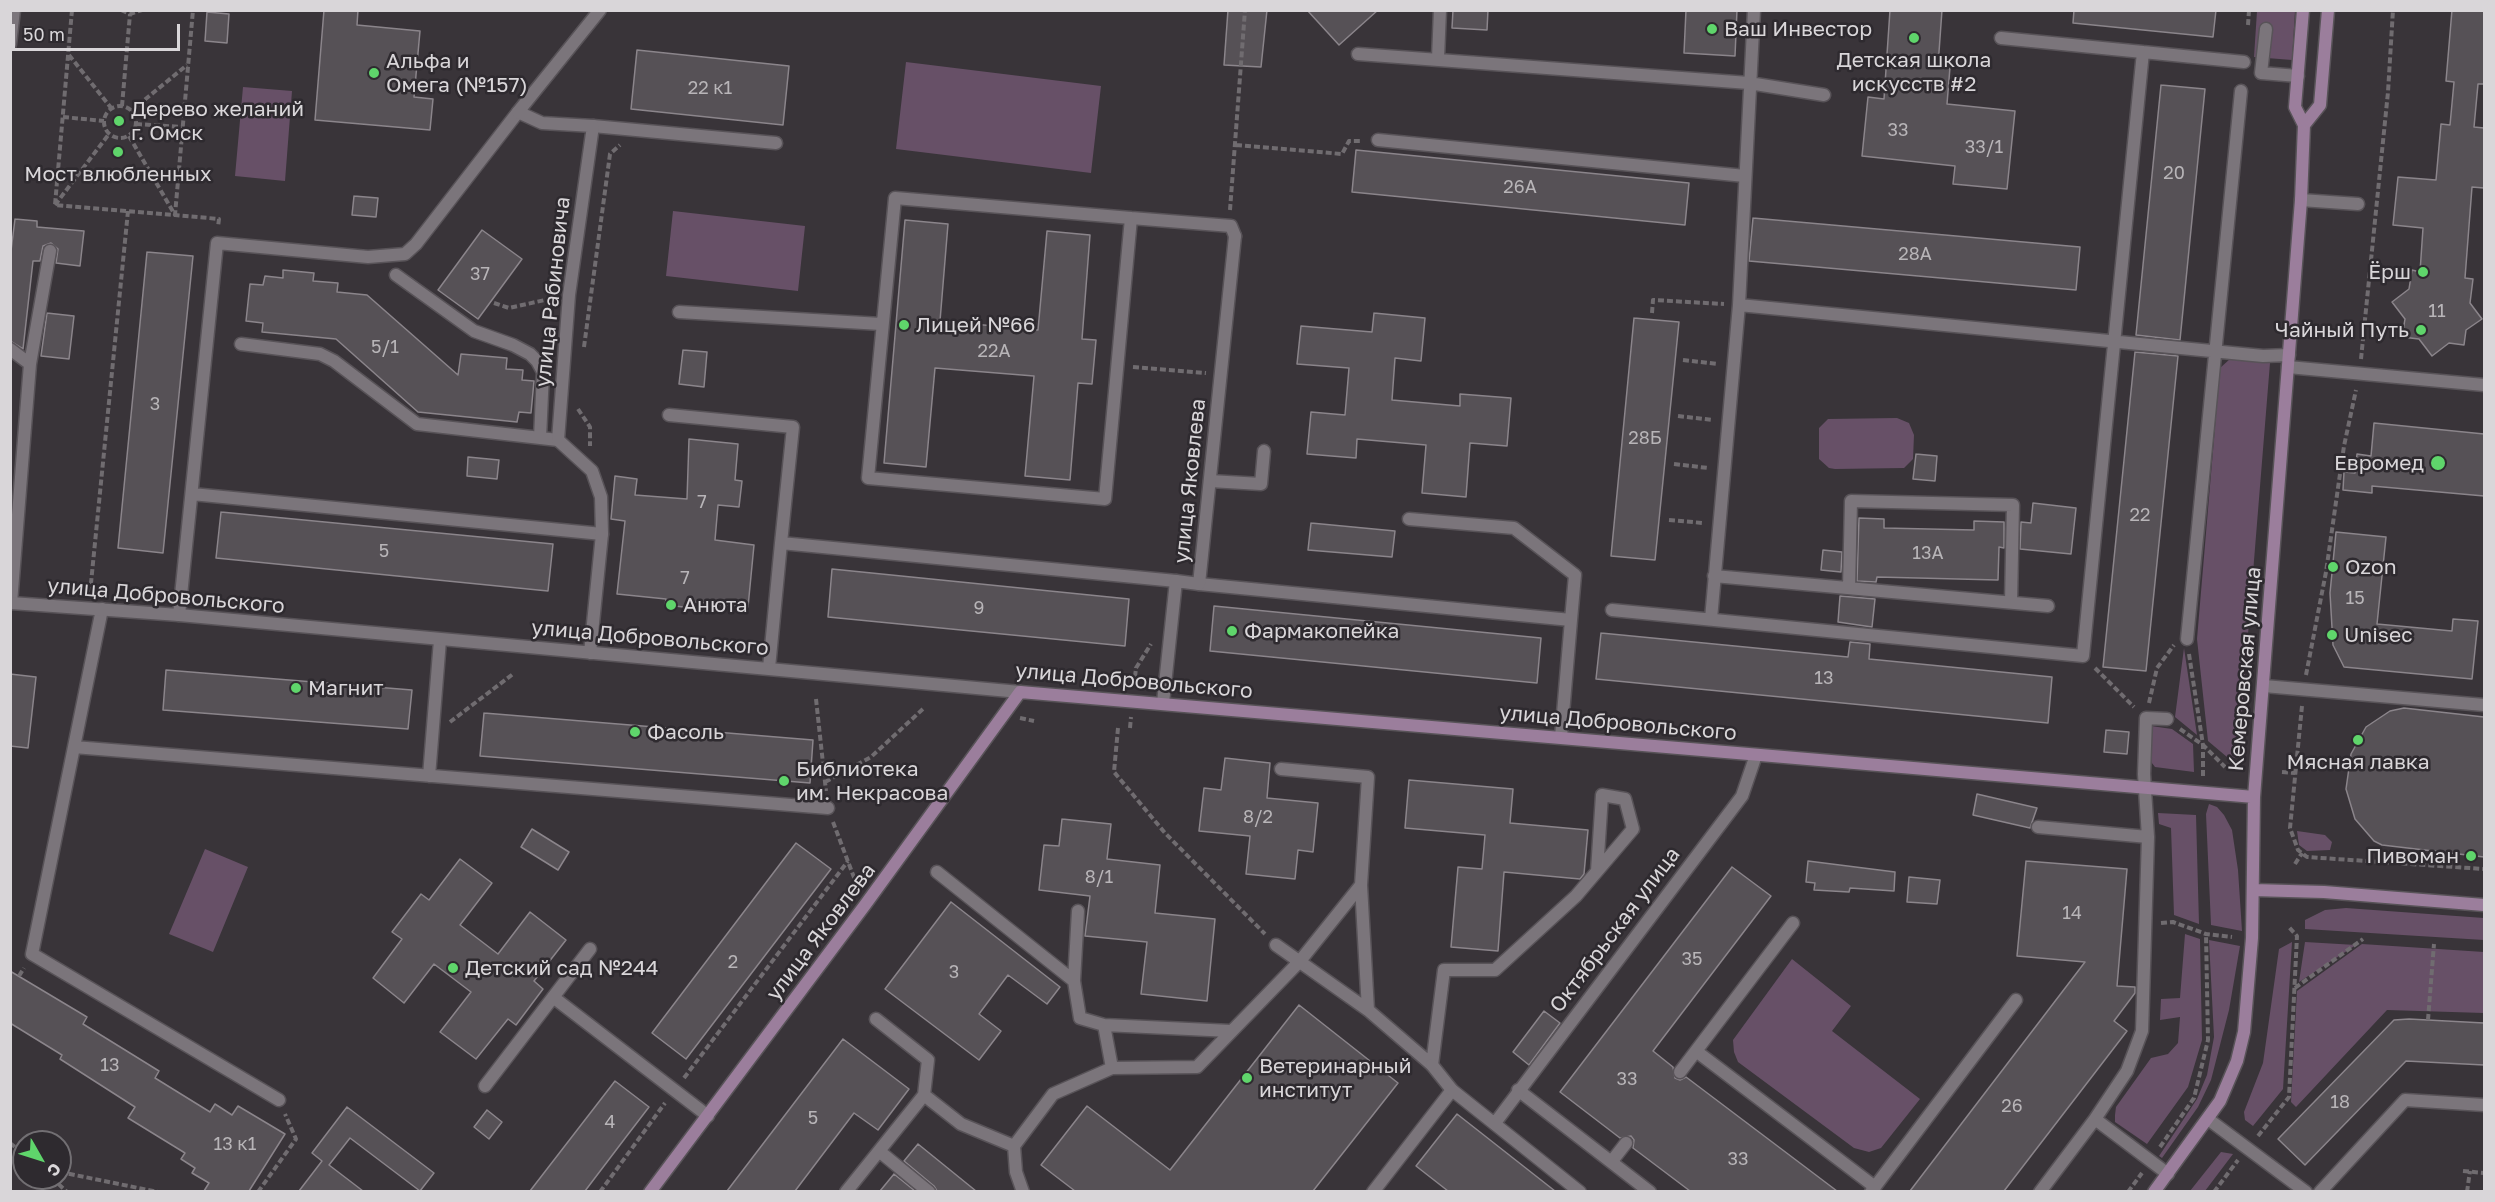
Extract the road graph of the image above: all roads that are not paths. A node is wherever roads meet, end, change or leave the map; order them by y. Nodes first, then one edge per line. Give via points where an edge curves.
1 (14, 10) edge
2 (600, 10) edge
3 (1440, 10) edge
4 (1754, 10) edge
5 (2303, 10) edge
6 (2328, 10) edge
7 (2266, 29) dead end
8 (2001, 38) dead end
9 (10, 44) edge
10 (2143, 52) junction
11 (1358, 54) dead end
12 (1438, 58) junction
13 (2244, 62) dead end
14 (2298, 76) junction
15 (1749, 83) junction
16 (2241, 91) dead end
17 (1824, 95) dead end
18 (518, 112) junction
19 (2304, 125) junction
20 (593, 126) junction
21 (1378, 140) road end
22 (776, 143) dead end
23 (1745, 176) junction
24 (2301, 200) junction
25 (2358, 204) dead end
26 (1131, 218) junction
27 (50, 251) dead end
28 (396, 275) dead end
29 (1739, 305) junction
30 (679, 312) dead end
31 (881, 324) junction
32 (2114, 342) junction
33 (241, 344) dead end
34 (10, 349) edge
35 (2216, 351) junction
36 (2288, 361) junction
37 (30, 364) junction
38 (2484, 385) edge
39 (669, 415) dead end
40 (540, 438) junction
41 (558, 440) junction
42 (1264, 451) dead end
43 (1210, 481) junction
44 (192, 495) junction
45 (1409, 519) dead end
46 (602, 534) junction
47 (781, 543) junction
48 (1714, 576) junction
49 (1176, 581) junction
50 (1199, 584) junction
51 (1849, 588) junction
52 (11, 603) edge
53 (2011, 603) junction
54 (2048, 606) dead end
55 (95, 608) junction
56 (1612, 610) dead end
57 (179, 615) junction
58 (1571, 620) junction
59 (1711, 620) junction
60 (2187, 639) road end
61 (440, 640) junction
62 (590, 653) junction
63 (769, 668) junction
64 (2264, 686) junction
65 (1020, 692) junction
66 (1163, 703) junction
67 (2484, 705) edge
68 (2167, 719) road end
69 (1561, 737) junction
70 (74, 747) junction
71 (1756, 755) junction
72 (1281, 769) dead end
73 (429, 776) junction
74 (2145, 788) junction
75 (2254, 797) junction
76 (828, 808) dead end
77 (2038, 827) dead end
78 (2148, 837) junction
79 (1597, 871) junction
80 (936, 872) dead end
81 (1361, 885) junction
82 (2253, 890) junction
83 (2484, 905) edge
84 (1078, 911) dead end
85 (1793, 923) dead end
86 (1276, 945) road end
87 (590, 949) dead end
88 (1300, 961) junction
89 (1074, 981) junction
90 (553, 997) junction
91 (2016, 1000) dead end
92 (1368, 1010) junction
93 (876, 1020) dead end
94 (1104, 1025) junction
95 (1231, 1031) junction
96 (1696, 1051) junction
97 (1432, 1065) junction
98 (1112, 1068) junction
99 (1680, 1072) dead end
100 (485, 1086) dead end
101 (1452, 1090) junction
102 (1518, 1090) junction
103 (924, 1095) junction
104 (279, 1100) road end
105 (2484, 1105) edge
106 (708, 1116) junction
107 (2095, 1119) junction
108 (2208, 1119) junction
109 (1495, 1123) junction
110 (1626, 1143) dead end
111 (1014, 1146) junction
112 (879, 1151) junction
113 (1612, 1161) junction
114 (2168, 1174) junction
115 (1873, 1189) edge
116 (1379, 1190) edge
117 (650, 1191) edge
118 (846, 1191) edge
119 (929, 1191) edge
120 (1023, 1191) edge
121 (1580, 1191) edge
122 (1650, 1191) edge
123 (2040, 1191) edge
124 (2154, 1191) edge
125 (2306, 1191) edge
126 (2320, 1191) edge

1 - 9 street
2 - 18 street
3 - 12 street
4 - 15 street
5 - 14 street, Кемеровская улица
6 - 19 street via 2320,105
7 - 14 street via 2261,73
8 - 10 street
10 - 13 street
10 - 32 street
11 - 12 street
12 - 15 street
14 - 19 street, Кемеровская улица via 2295,107
15 - 17 street
15 - 23 street
16 - 35 street
18 - 20 street via 542,123
18 - 44 street via 417,244 405,254 368,257 217,243
19 - 24 street, Кемеровская улица
20 - 22 street
20 - 41 street, улица Рабиновича via 569,295
21 - 23 street
23 - 29 street
24 - 25 street
24 - 36 street, Кемеровская улица
26 - 31 street via 895,198
26 - 31 street via 1105,499 868,478
26 - 43 street, улица Яковлева via 1233,231
27 - 37 street
28 - 40 street via 474,331 513,345 537,361 543,372
29 - 32 street
29 - 48 street
30 - 31 street
32 - 35 street
32 - 59 street via 2083,656
33 - 40 street via 320,354 417,424
34 - 37 street
35 - 36 street
35 - 60 street
36 - 38 street
36 - 64 street, Кемеровская улица
37 - 52 street
39 - 47 street via 793,427
40 - 41 street
41 - 46 street via 592,471 601,496
42 - 43 street via 1260,484
43 - 50 street, улица Яковлева
44 - 46 street
44 - 57 street
45 - 58 street via 1514,528 1575,575
46 - 62 street
47 - 49 street
47 - 63 street
48 - 51 street
48 - 59 street
49 - 50 street, улица Яковлева
49 - 66 street, улица Яковлева
50 - 58 street
51 - 53 street
51 - 53 street via 1851,501 2013,505
52 - 55 street, улица Добровольского
53 - 54 street
55 - 57 street, улица Добровольского
55 - 70 street
56 - 59 street
57 - 61 street, улица Добровольского
58 - 69 street
61 - 62 street, улица Добровольского
61 - 73 street
62 - 63 street, улица Добровольского
63 - 65 street, улица Добровольского
64 - 67 street
64 - 75 street, Кемеровская улица
65 - 66 street, улица Добровольского
65 - 106 street, улица Яковлева
66 - 69 street, улица Добровольского
68 - 74 street via 2146,718
69 - 71 street, улица Добровольского
70 - 73 street
70 - 104 street via 32,954
71 - 74 street, улица Добровольского
71 - 102 street, Октябрьская улица via 1742,796
72 - 81 street via 1368,777
73 - 76 street
74 - 75 street, улица Добровольского
74 - 78 street
75 - 82 street, Кемеровская улица
77 - 78 street
78 - 107 street via 2142,1031 2127,1071
79 - 79 street via 1633,829 1625,799 1602,795
79 - 97 street via 1576,896 1495,970 1444,970
80 - 89 street
81 - 88 street
81 - 92 street
82 - 83 street
82 - 108 street, Кемеровская улица via 2244,1032 2229,1082
84 - 89 street
85 - 96 street
86 - 88 street
87 - 90 street
88 - 92 street
88 - 95 street
89 - 94 street via 1080,1018
90 - 100 street
90 - 106 street
91 - 115 street
92 - 97 street
93 - 103 street via 928,1060
94 - 95 street
94 - 98 street
95 - 98 street via 1197,1067
96 - 99 street
96 - 115 street
97 - 101 street
98 - 111 street via 1053,1094
101 - 109 street
101 - 116 street
102 - 109 street, Октябрьская улица
102 - 113 street
103 - 111 street via 961,1124
103 - 112 street
105 - 126 street via 2405,1100
106 - 117 street, улица Яковлева
107 - 114 street
107 - 123 street
108 - 114 street, Кемеровская улица
108 - 125 street
109 - 121 street
110 - 113 street
111 - 120 street via 1016,1172
112 - 118 street
112 - 119 street
113 - 122 street
114 - 124 street, Кемеровская улица

